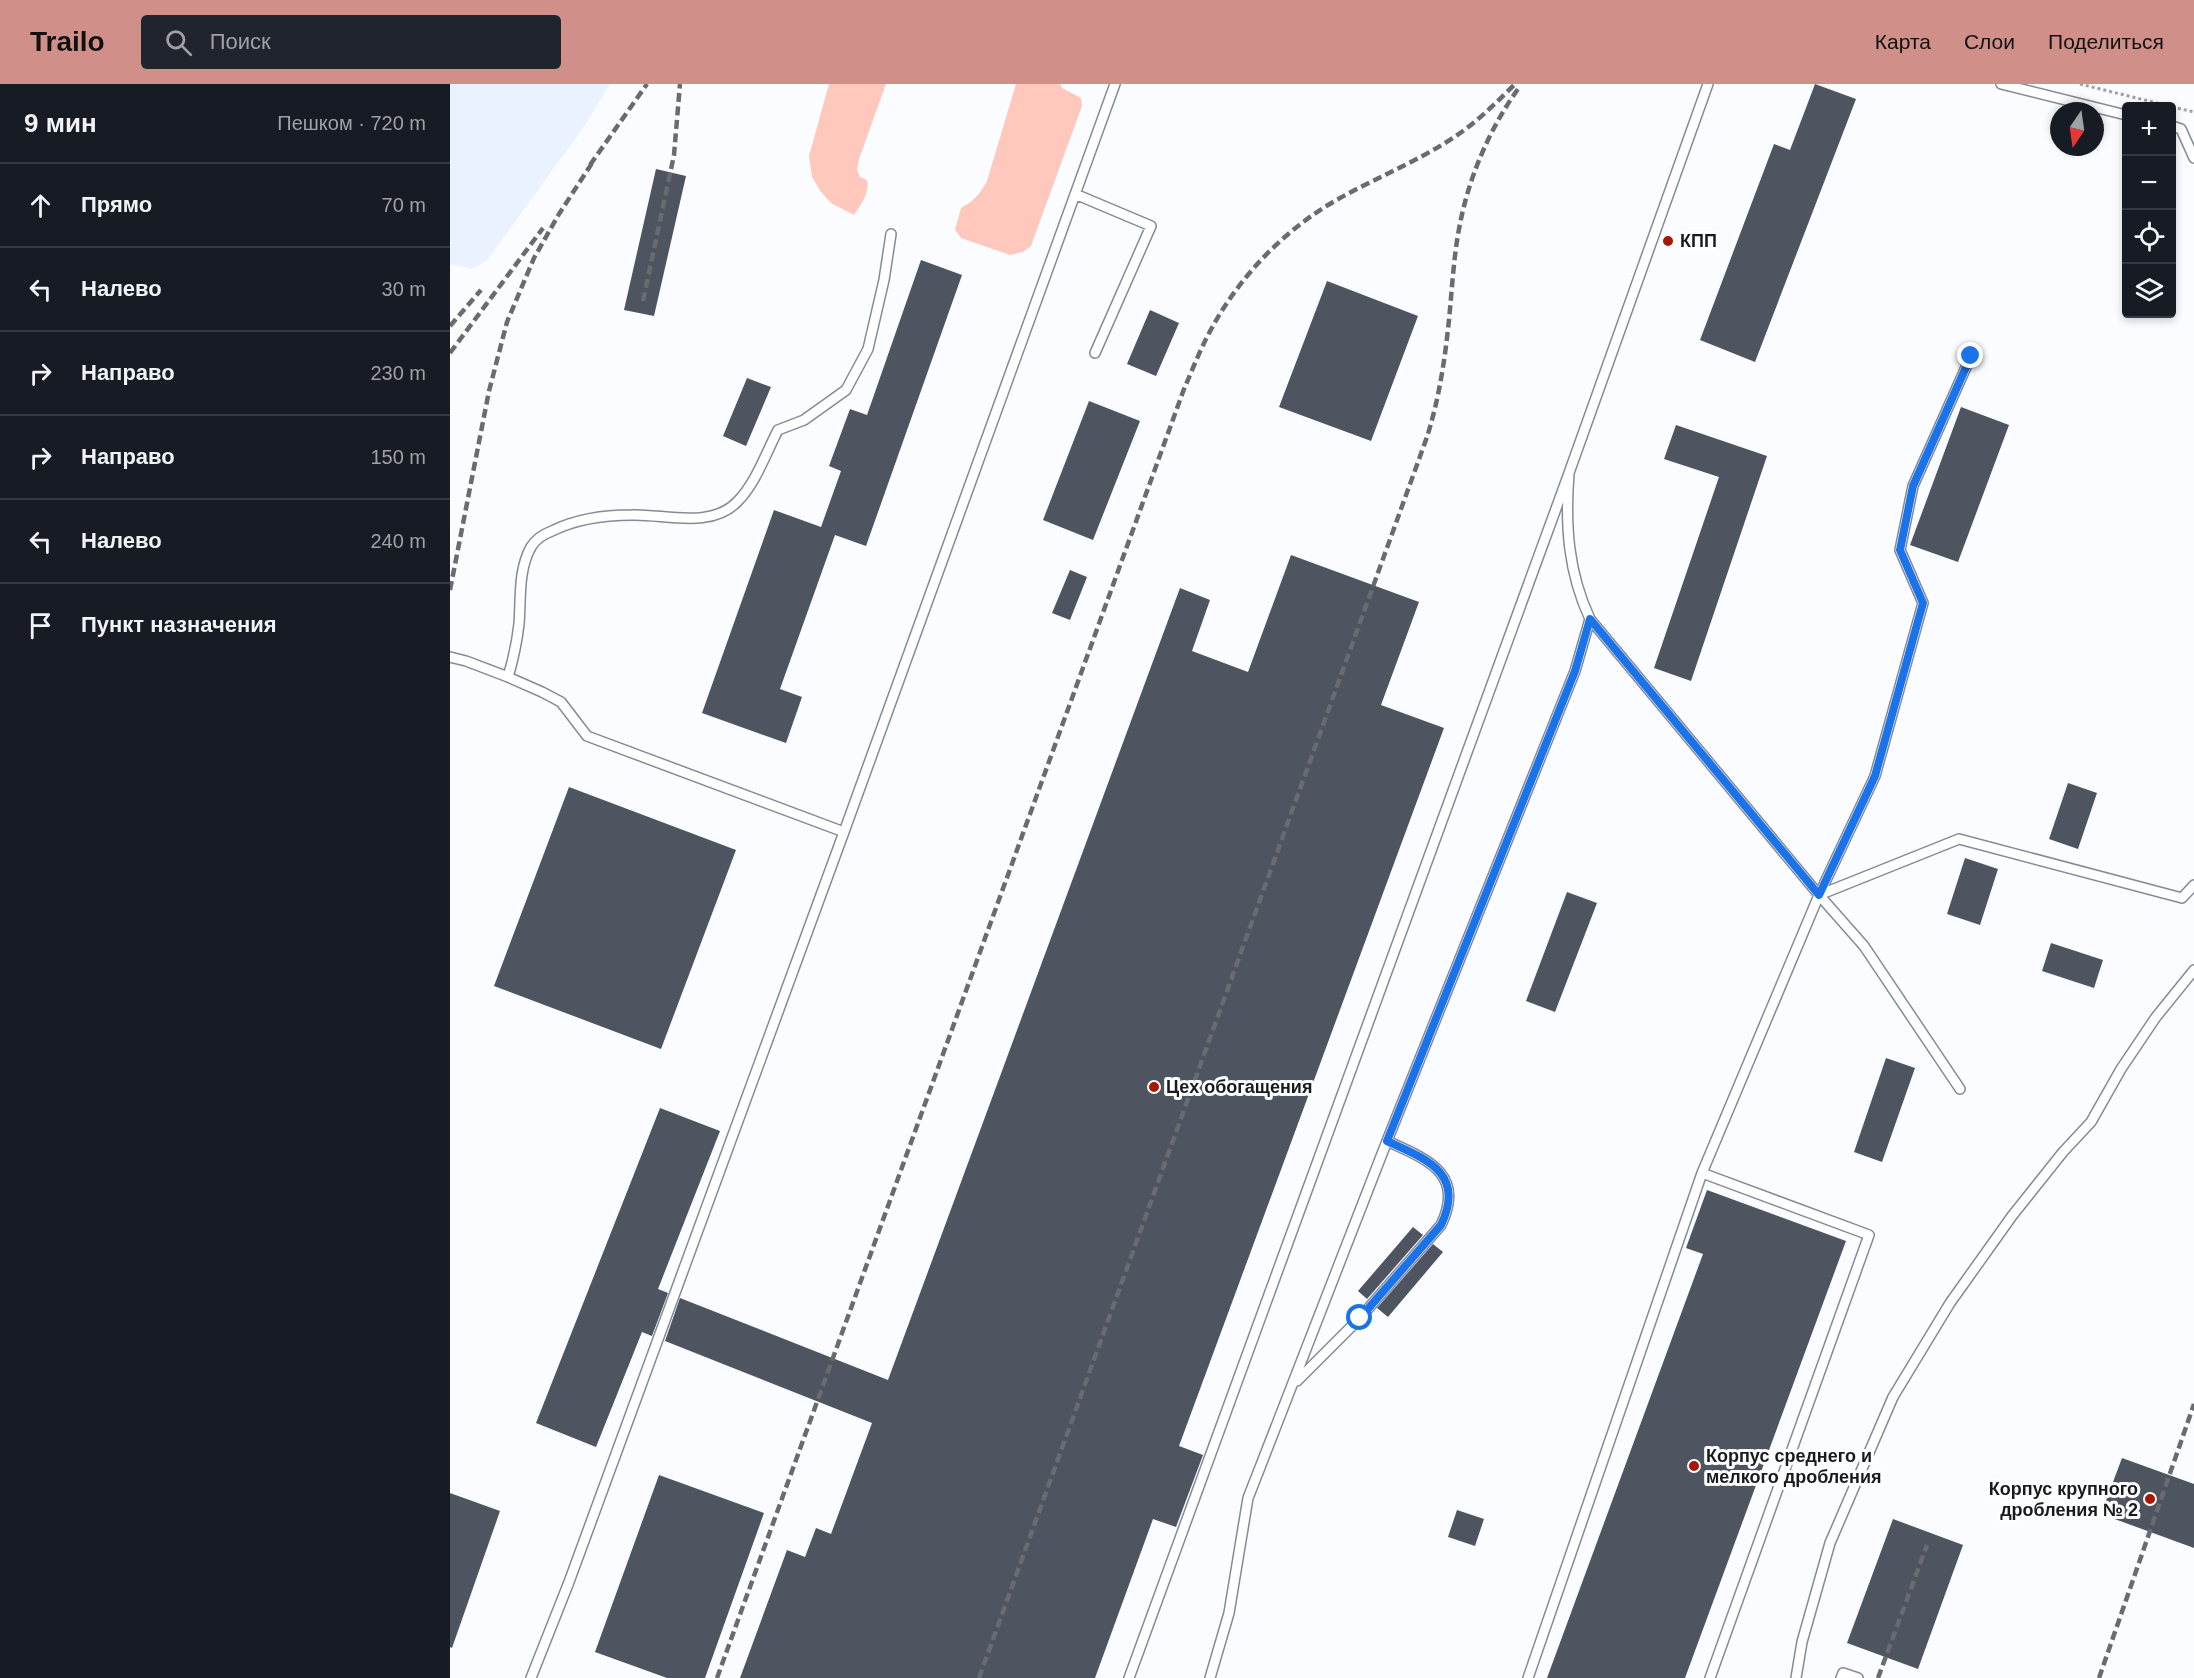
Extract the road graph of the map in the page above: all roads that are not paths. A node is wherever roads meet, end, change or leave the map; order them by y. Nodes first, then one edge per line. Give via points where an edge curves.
1 (1115, 84) edge
2 (1708, 84) edge
3 (2001, 84) edge
4 (2122, 114) edge
5 (2176, 127) edge
6 (2194, 158) edge
7 (1075, 194) junction
8 (891, 234) dead end
9 (1095, 353) dead end
10 (1971, 356) dead end
11 (1569, 473) junction
12 (1590, 619) junction
13 (450, 657) edge
14 (508, 677) junction
15 (844, 832) junction
16 (2194, 885) edge
17 (1819, 895) junction
18 (2194, 970) edge
19 (1960, 1089) dead end
20 (1387, 1141) junction
21 (1702, 1173) junction
22 (1293, 1384) junction
23 (531, 1678) edge
24 (1130, 1678) edge
25 (1210, 1678) edge
26 (1527, 1678) edge
27 (1710, 1678) edge
28 (1796, 1678) edge
29 (1841, 1678) edge
30 (1858, 1678) edge

1 - 7 lane
2 - 11 lane
3 - 4 lane
5 - 6 lane via 2181,129
7 - 9 lane via 1150,226
7 - 15 lane
8 - 14 lane via 868,349 846,390 804,420 778,430 737,502 712,517 632,514 584,520 562,526 531,545 521,583 516,645
10 - 17 lane via 1913,486 1900,550 1923,603 1875,776
11 - 12 lane via 1566,509 1571,565
11 - 24 lane
12 - 17 lane
12 - 20 lane via 1575,671
13 - 14 lane
14 - 15 lane via 561,702 587,736
15 - 23 lane via 574,1571
16 - 17 lane via 2182,898 1959,839
17 - 19 lane via 1864,946
17 - 21 lane
18 - 28 lane via 2156,1017 2091,1122 2005,1226 1950,1303 1893,1397 1830,1543
20 - 22 lane
20 - 22 lane via 1426,1159 1445,1178 1445,1217 1360,1318
21 - 26 lane
21 - 27 lane via 1869,1235
22 - 25 lane via 1248,1498 1229,1613
29 - 30 lane via 1843,1672

